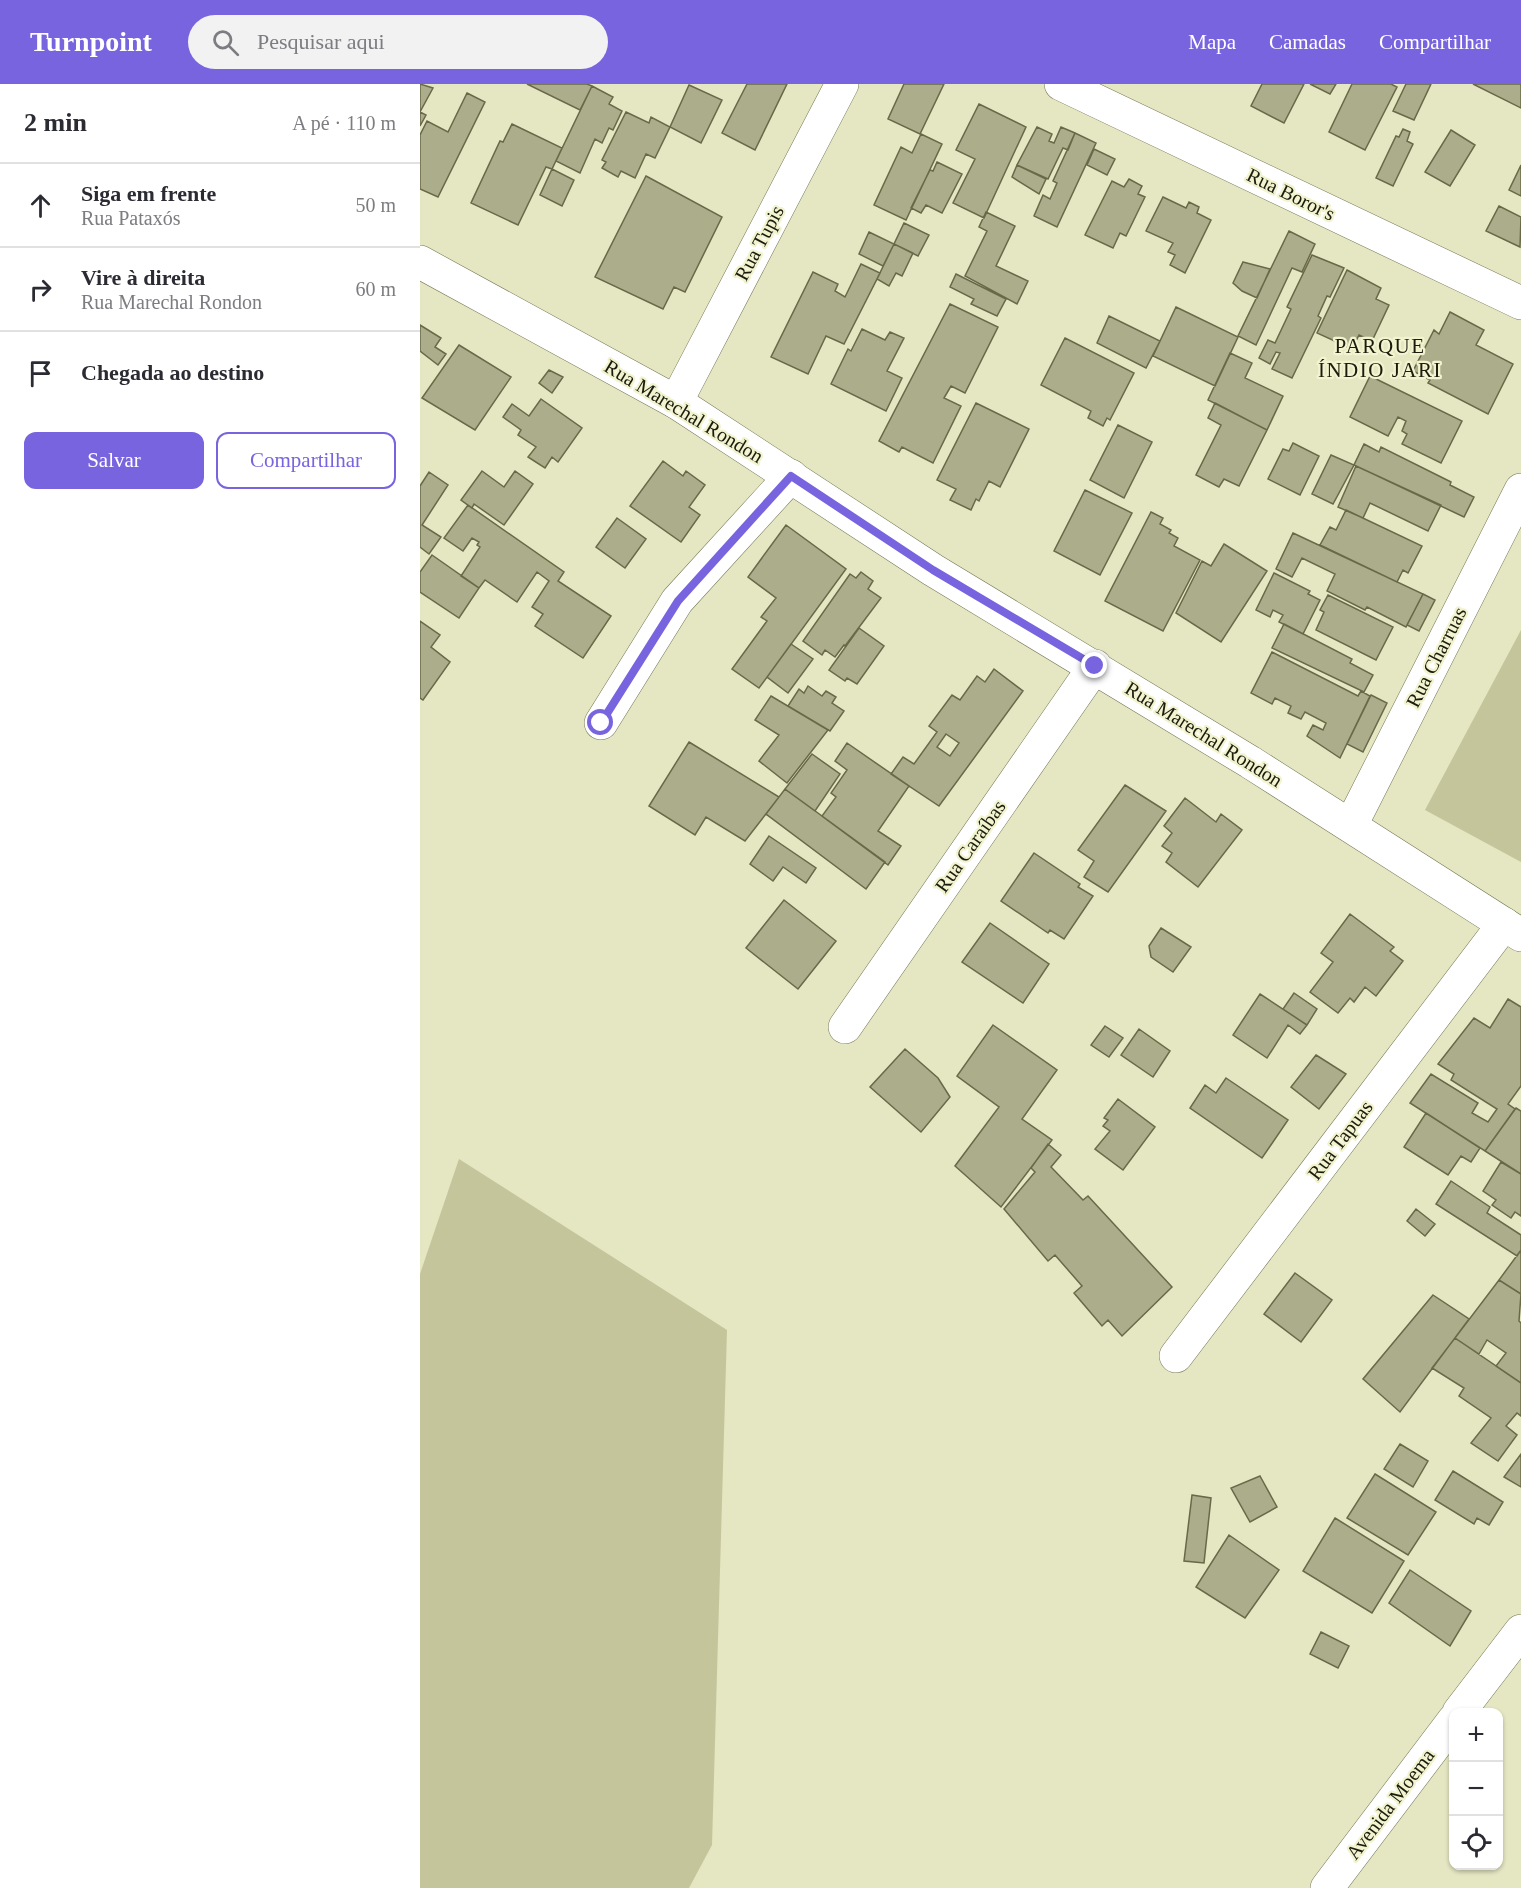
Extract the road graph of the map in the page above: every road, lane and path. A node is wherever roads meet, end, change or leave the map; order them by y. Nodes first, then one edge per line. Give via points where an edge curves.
1 (842, 84) edge
2 (1061, 84) edge
3 (420, 262) edge
4 (1521, 303) edge
5 (675, 402) junction
6 (791, 476) junction
7 (1521, 490) edge
8 (1095, 666) junction
9 (601, 723) dead end
10 (1351, 825) junction
11 (1513, 930) edge
12 (845, 1027) dead end
13 (1176, 1356) dead end
14 (1521, 1631) edge
15 (1463, 1708) edge
16 (1449, 1727) edge
17 (1327, 1888) edge

1 - 5 street, Rua Tupis
2 - 4 street, Rua Boror's
3 - 5 street, Rua Marechal Rondon
5 - 6 street, Rua Marechal Rondon
6 - 8 street, Rua Marechal Rondon via 933,570
6 - 9 street via 678,601
7 - 10 street, Rua Charruas
8 - 10 street, Rua Marechal Rondon
8 - 12 street, Rua Caraíbas
10 - 11 street, Rua Marechal Rondon
11 - 13 street, Rua Tapuas
14 - 15 street
16 - 17 street, Avenida Moema

